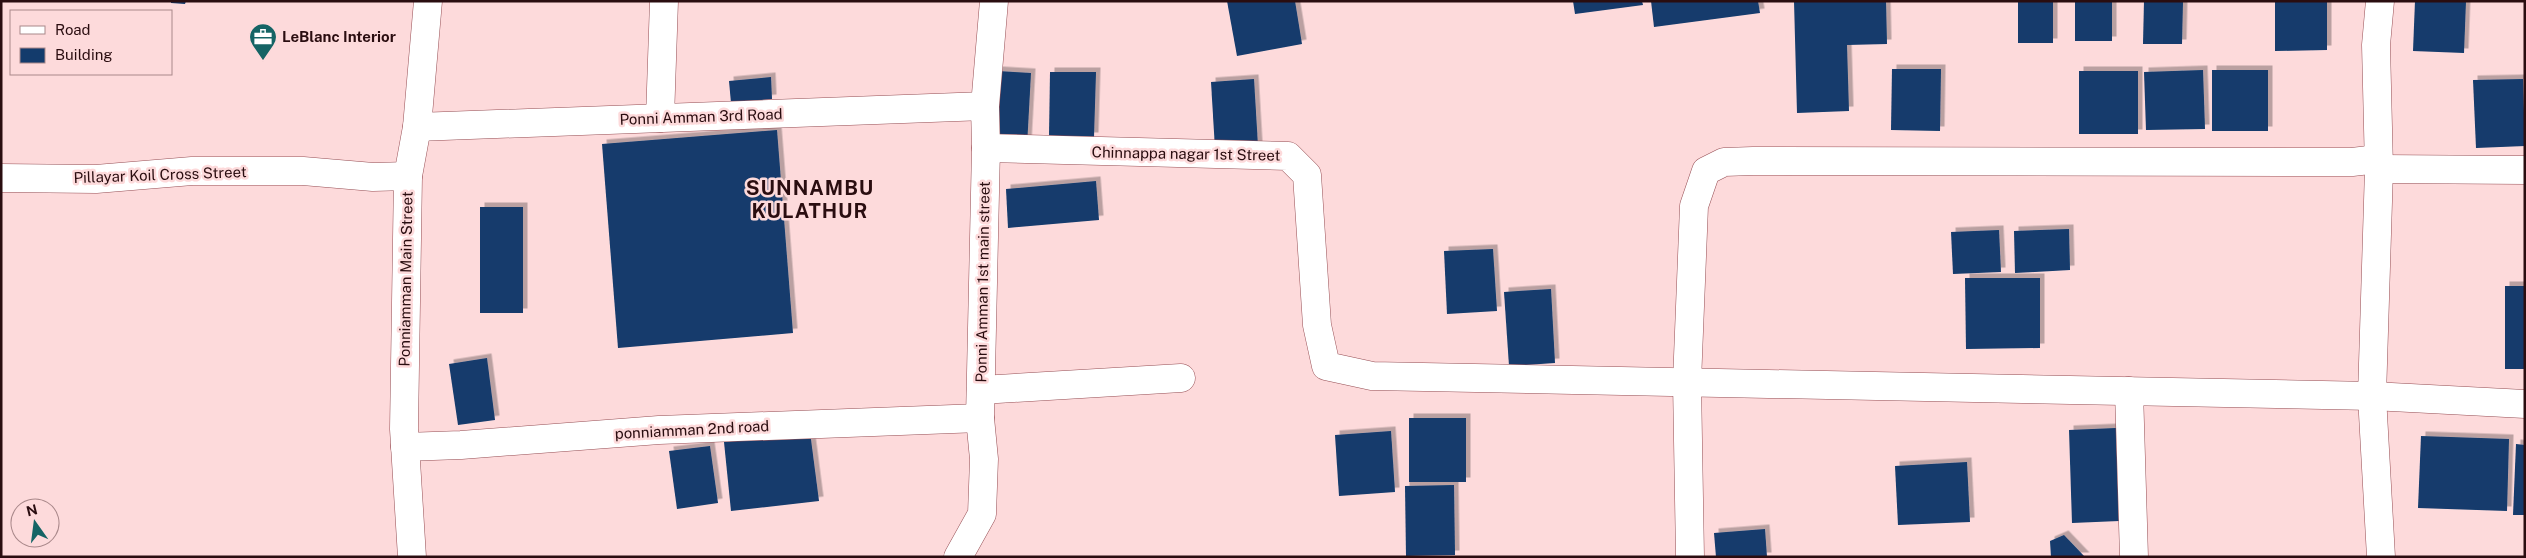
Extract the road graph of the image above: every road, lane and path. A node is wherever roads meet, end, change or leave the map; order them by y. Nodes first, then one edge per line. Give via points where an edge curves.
1 (428, 1) edge
2 (664, 1) edge
3 (994, 1) edge
4 (2380, 1) edge
5 (985, 106) junction
6 (660, 118) junction
7 (417, 126) junction
8 (986, 148) junction
9 (2378, 164) junction
10 (2525, 170) edge
11 (408, 176) junction
12 (1, 178) edge
13 (1181, 378) dead end
14 (1687, 382) junction
15 (981, 390) junction
16 (2129, 391) junction
17 (2372, 396) junction
18 (2525, 404) edge
19 (980, 418) junction
20 (405, 447) junction
21 (412, 557) edge
22 (958, 557) edge
23 (1690, 557) edge
24 (2134, 557) edge
25 (2381, 557) edge

1 - 7 street, Ponniamman Main Street
2 - 6 street
3 - 5 street, Ponni Amman 1st main street
4 - 9 street via 2376,45
5 - 6 street, Ponni Amman 3rd Road
5 - 8 street, Ponni Amman 1st main street
6 - 7 street, Ponni Amman 3rd Road
7 - 11 street, Ponniamman Main Street
8 - 14 street, Chinnappa nagar 1st Street via 1288,156 1307,175 1317,325 1326,366 1372,376
8 - 15 street, Ponni Amman 1st main street
9 - 10 street
9 - 14 street via 1724,162 1706,171 1694,206
9 - 17 street
11 - 12 street, Pillayar Koil Cross Street via 373,177 303,171 192,171 96,179
11 - 20 street, Ponniamman Main Street
13 - 15 street
14 - 16 street
14 - 23 street
15 - 19 street, Ponni Amman 1st main street
16 - 17 street
16 - 24 street
17 - 18 street
17 - 25 street
19 - 20 street, ponniamman 2nd road via 659,430
19 - 22 street, Ponni Amman 1st main street via 984,459 982,514
20 - 21 street, Ponniamman Main Street

